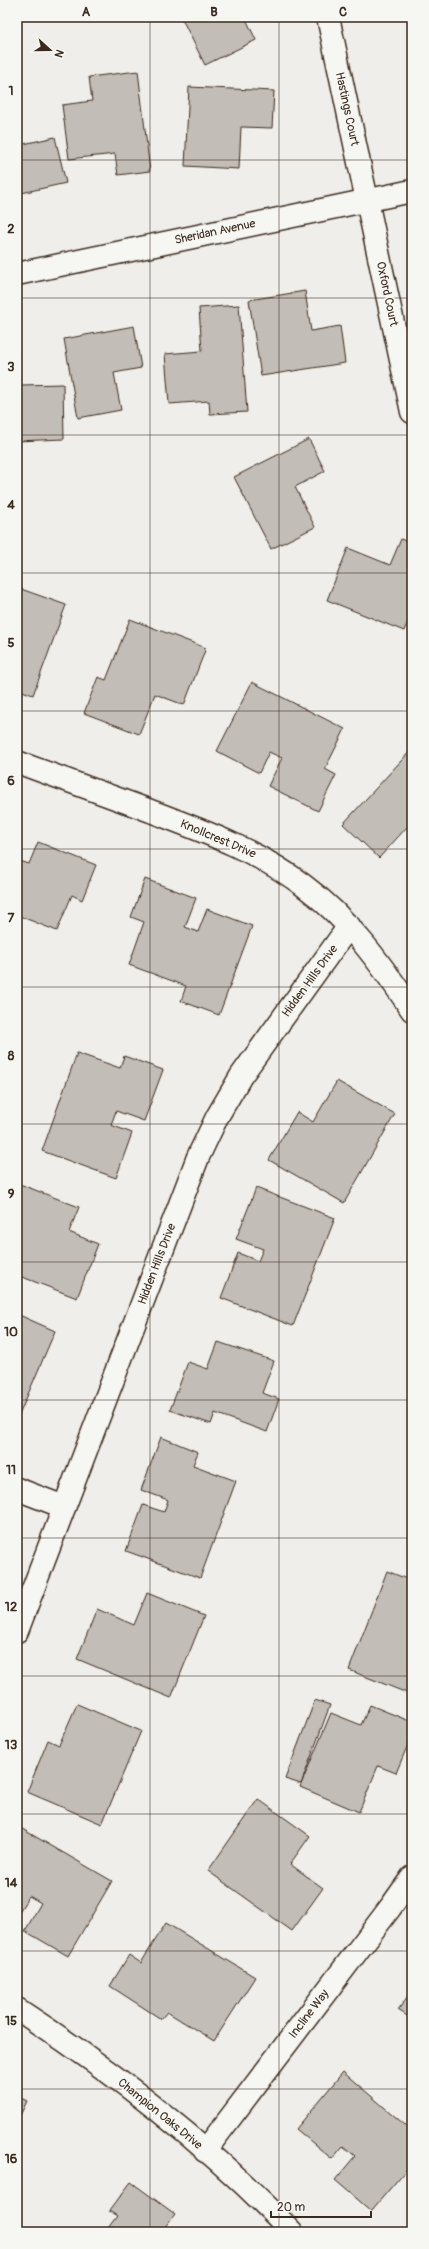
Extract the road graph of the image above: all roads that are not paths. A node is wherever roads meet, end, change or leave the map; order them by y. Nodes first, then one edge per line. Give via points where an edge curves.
1 (328, 17) edge
2 (412, 191) edge
3 (367, 200) junction
4 (17, 274) edge
5 (412, 412) edge
6 (17, 762) edge
7 (349, 926) junction
8 (412, 1010) edge
9 (17, 1489) edge
10 (64, 1507) junction
11 (17, 1631) edge
12 (412, 1877) edge
13 (17, 2009) edge
14 (205, 2151) junction
15 (292, 2232) edge

1 - 3 street, Hastings Court
2 - 3 street, Sheridan Avenue
3 - 4 street, Sheridan Avenue
3 - 5 street, Oxford Court
6 - 7 street, Knollcrest Drive via 215,835 256,854 304,885
7 - 8 street, Knollcrest Drive
7 - 10 street, Hidden Hills Drive via 241,1076 217,1117 198,1157
9 - 10 street
10 - 11 street, Hidden Hills Drive
12 - 14 street, Incline Way
13 - 14 street, Champion Oaks Drive via 132,2090
14 - 15 street, Champion Oaks Drive

